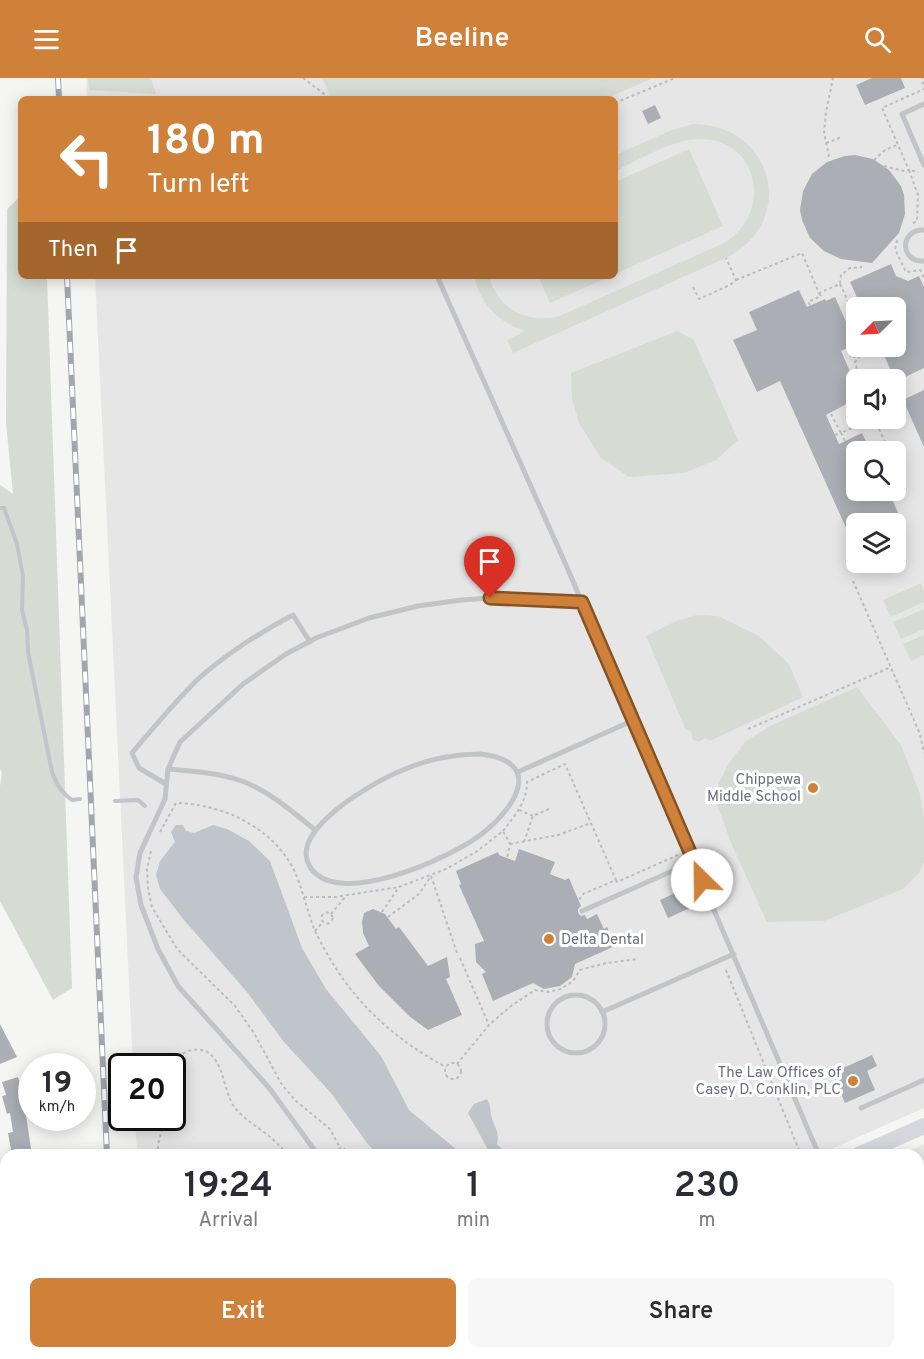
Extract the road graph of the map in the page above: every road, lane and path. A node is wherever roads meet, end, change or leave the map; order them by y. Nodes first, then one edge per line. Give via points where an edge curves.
1 (675, 78) edge
2 (833, 78) edge
3 (304, 79) edge
4 (328, 96) edge
5 (618, 102) edge
6 (924, 104) edge
7 (842, 137) dead end
8 (826, 143) junction
9 (898, 144) dead end
10 (829, 157) dead end
11 (874, 160) dead end
12 (924, 165) edge
13 (884, 166) dead end
14 (909, 170) dead end
15 (924, 230) edge
16 (726, 258) dead end
17 (924, 261) edge
18 (862, 267) dead end
19 (438, 279) edge
20 (736, 280) junction
21 (840, 284) junction
22 (693, 287) dead end
23 (819, 293) junction
24 (846, 297) edge
25 (810, 305) dead end
26 (854, 357) edge
27 (859, 357) edge
28 (855, 362) junction
29 (857, 369) edge
30 (831, 414) dead end
31 (850, 429) edge
32 (879, 429) edge
33 (841, 433) junction
34 (835, 435) dead end
35 (845, 441) dead end
36 (885, 441) dead end
37 (852, 581) dead end
38 (582, 602) junction
39 (309, 642) junction
40 (891, 667) junction
41 (634, 720) junction
42 (748, 729) dead end
43 (924, 753) edge
44 (168, 769) junction
45 (518, 772) junction
46 (527, 782) dead end
47 (166, 784) junction
48 (551, 808) dead end
49 (519, 810) dead end
50 (533, 816) junction
51 (591, 823) junction
52 (315, 830) junction
53 (160, 832) dead end
54 (524, 842) junction
55 (510, 844) junction
56 (152, 850) dead end
57 (681, 857) dead end
58 (507, 858) dead end
59 (694, 861) junction
60 (431, 876) junction
61 (616, 880) junction
62 (399, 887) junction
63 (346, 896) junction
64 (303, 897) junction
65 (579, 900) dead end
66 (582, 911) dead end
67 (382, 912) dead end
68 (331, 914) junction
69 (388, 917) dead end
70 (323, 922) junction
71 (315, 930) junction
72 (457, 953) dead end
73 (734, 954) junction
74 (460, 958) dead end
75 (638, 959) dead end
76 (726, 970) dead end
77 (602, 1012) junction
78 (489, 1025) junction
79 (185, 1053) edge
80 (457, 1064) junction
81 (446, 1067) junction
82 (924, 1080) edge
83 (861, 1108) dead end
84 (924, 1126) edge
85 (162, 1131) edge
86 (340, 1148) edge
87 (158, 1149) edge
88 (282, 1149) edge
89 (314, 1149) edge
90 (799, 1149) edge
91 (816, 1149) edge
92 (872, 1149) edge

1 - 5 path
2 - 8 path via 826,112
3 - 4 path
6 - 12 lane via 902,114
7 - 8 path
8 - 10 path
9 - 11 path
13 - 14 path
15 - 17 lane via 910,234 905,243 909,257
16 - 20 path
18 - 21 path via 850,268 841,275
19 - 38 lane
20 - 22 path via 699,299
20 - 23 path via 802,253
21 - 23 path
21 - 24 path
23 - 25 path via 821,296 808,302
26 - 28 path
27 - 28 path
28 - 29 path
30 - 33 path
31 - 33 path
32 - 36 path
33 - 34 path
33 - 35 path
37 - 40 path
38 - 39 lane via 490,598 418,606 369,618
38 - 41 lane
39 - 44 lane via 243,684 180,742
39 - 47 lane via 293,615 262,631 199,678 132,753 139,768
40 - 42 path
40 - 43 path via 920,734
41 - 45 lane
41 - 59 lane
44 - 47 lane
44 - 52 lane via 241,781 266,793
45 - 52 lane via 504,758 495,756 471,754 437,759 397,772 367,788
45 - 52 lane via 516,795 502,816 483,833 440,859 393,876 358,883 320,877 306,858
46 - 51 path via 566,764
47 - 89 lane via 165,799 140,853 136,877 141,905 158,949 178,986 270,1089
48 - 50 path
49 - 50 path
50 - 54 path
51 - 54 path
51 - 61 path
53 - 64 path via 176,803 224,811 253,826 280,850 294,871
54 - 55 path
55 - 58 path
55 - 60 path via 503,831 461,861
56 - 86 path via 147,869 152,907 177,949 235,1006 282,1085 330,1129
57 - 61 path via 680,854
59 - 66 lane
59 - 73 lane
60 - 62 path
60 - 69 path via 419,894
60 - 72 path
61 - 65 path via 583,894
62 - 63 path
62 - 67 path
63 - 64 path
63 - 68 path
64 - 71 path
68 - 70 path via 322,915
68 - 70 path via 330,923
70 - 71 path
71 - 81 path via 335,968 370,1012 399,1038
73 - 77 lane
73 - 91 lane
74 - 78 path
75 - 78 path via 580,970 567,986 555,991 535,990
76 - 90 path
77 - 77 lane via 585,997 564,998 549,1012 548,1033 555,1045 567,1052 588,1051 603,1036
78 - 80 path
79 - 88 path via 202,1051 212,1056 235,1107
80 - 81 path
80 - 81 path via 460,1070 456,1078 446,1075
82 - 83 lane
84 - 92 main road
85 - 87 path

